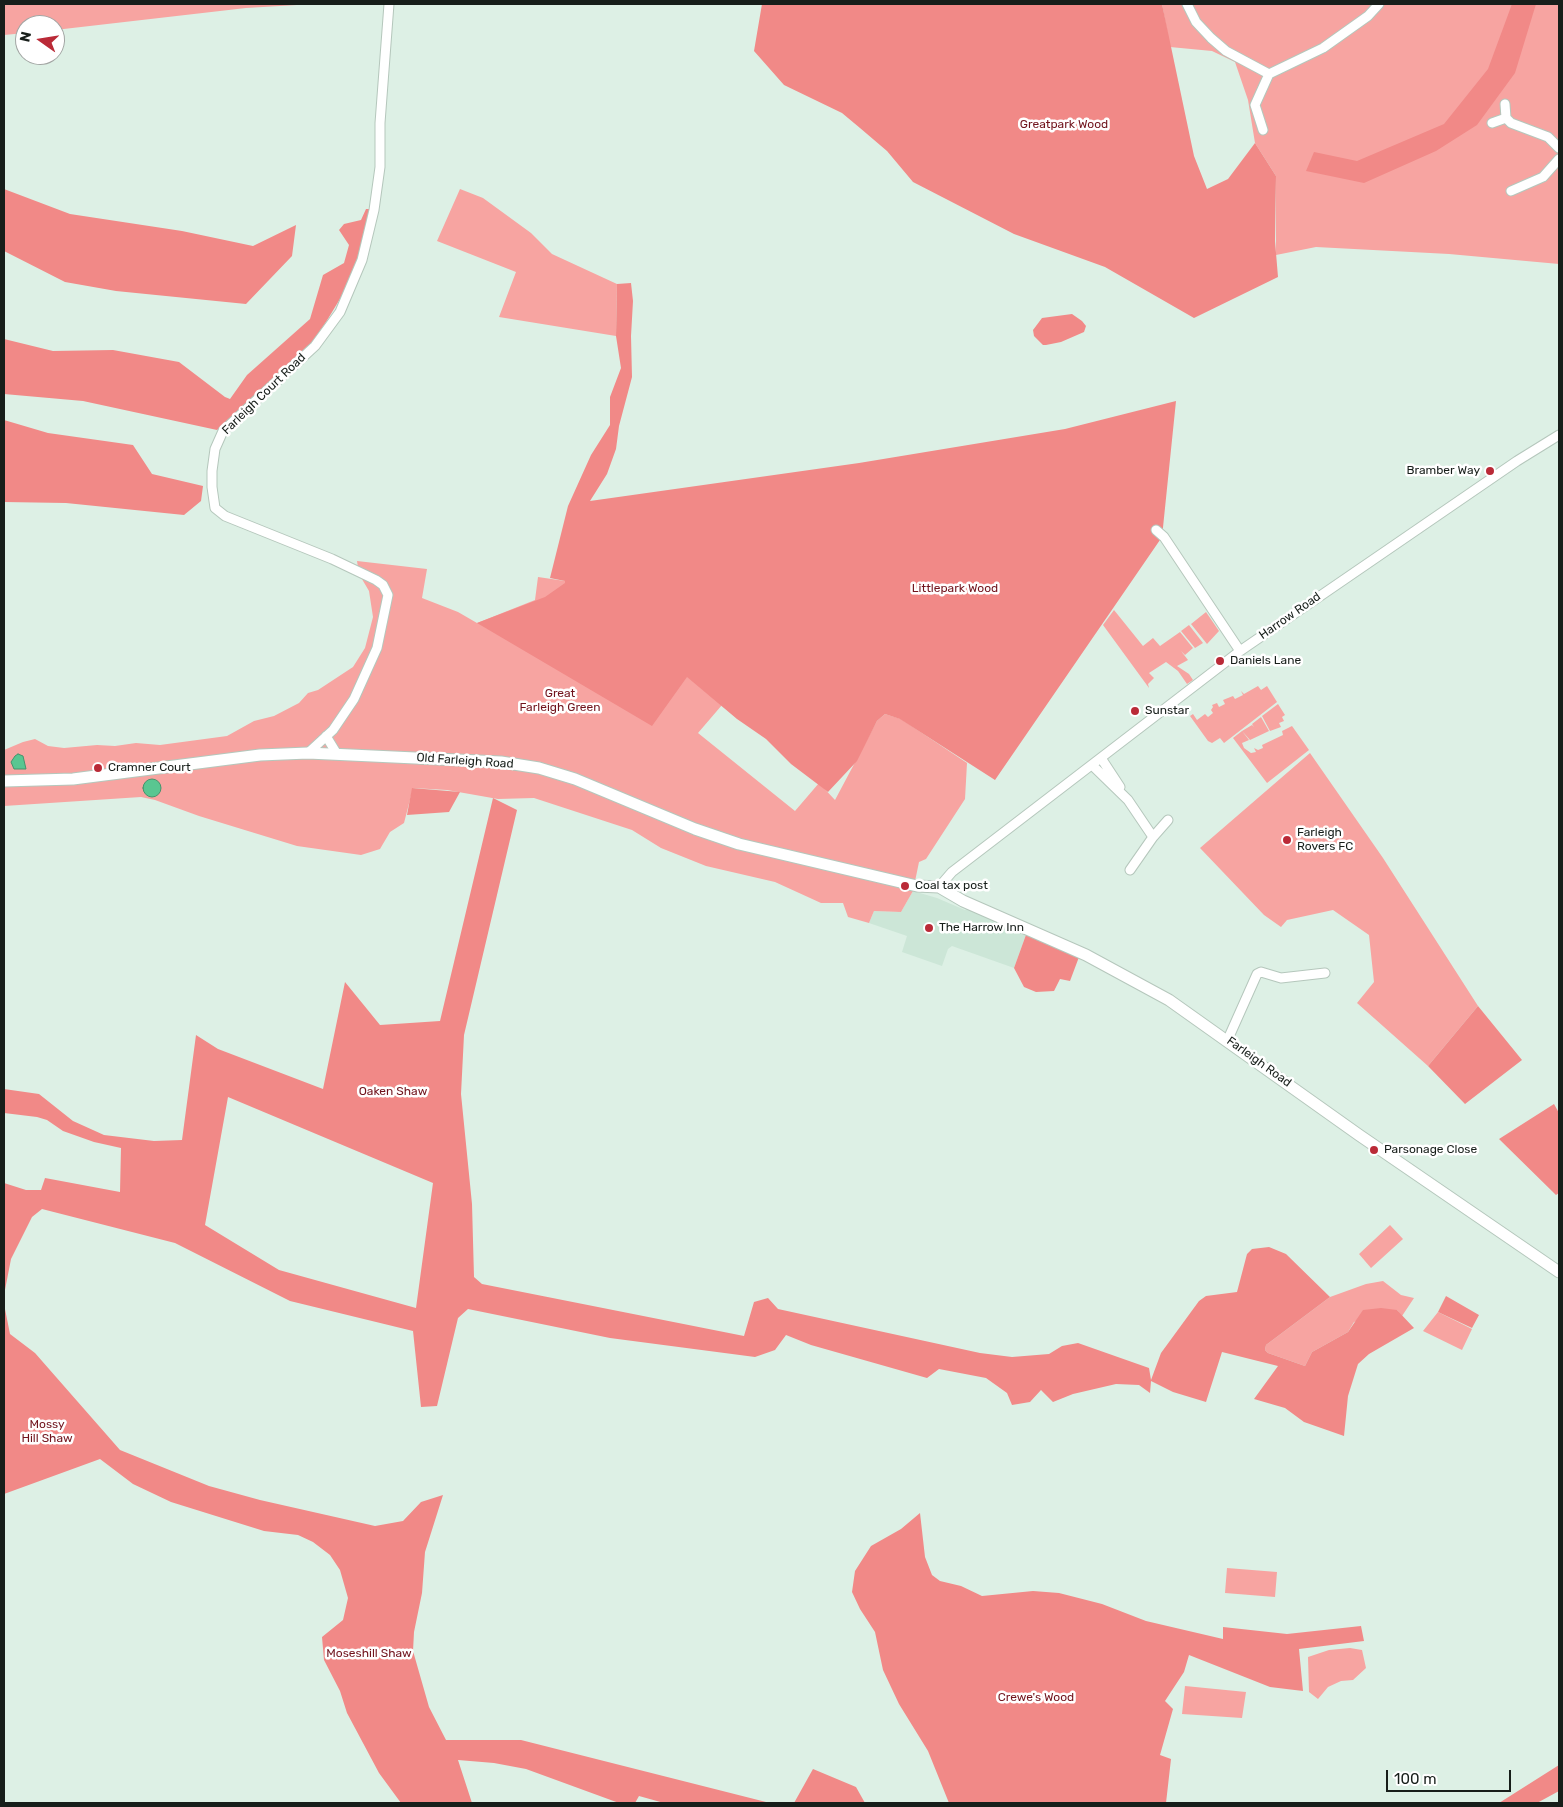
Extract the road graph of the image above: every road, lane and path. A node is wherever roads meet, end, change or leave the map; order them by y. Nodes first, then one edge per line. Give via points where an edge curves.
1 (388, 4) edge
2 (1187, 4) edge
3 (1379, 4) edge
4 (1269, 74) junction
5 (1505, 104) dead end
6 (1506, 118) junction
7 (1492, 123) dead end
8 (1263, 130) dead end
9 (1559, 148) edge
10 (1559, 160) edge
11 (1511, 192) dead end
12 (1559, 435) edge
13 (1156, 530) dead end
14 (1240, 651) junction
15 (326, 736) junction
16 (308, 753) junction
17 (338, 754) junction
18 (1101, 758) junction
19 (1092, 765) junction
20 (4, 781) edge
21 (1128, 800) junction
22 (1168, 820) dead end
23 (1153, 836) junction
24 (1130, 870) dead end
25 (939, 887) junction
26 (1325, 973) dead end
27 (1228, 1039) junction
28 (1559, 1272) edge

1 - 15 street, Farleigh Court Road via 380,167 363,257 340,312 315,346 223,431 215,448 212,471 215,508 225,516 376,580 388,594 377,648 354,699
2 - 4 street via 1196,22 1226,51
3 - 4 street via 1368,16 1323,48
4 - 8 street via 1255,105
5 - 6 street
6 - 7 street
6 - 9 street via 1521,128 1548,136
10 - 11 street via 1543,177
12 - 14 street, Harrow Road
13 - 14 street via 1164,537
14 - 18 street, Harrow Road
15 - 16 street, Farleigh Court Road
15 - 17 street
16 - 17 street, Old Farleigh Road
16 - 20 street, Old Farleigh Road via 260,755 88,777
17 - 25 street, Old Farleigh Road via 501,762 540,768 739,844 918,886
18 - 19 street, Harrow Road
18 - 21 street
19 - 21 street
19 - 25 street, Harrow Road via 952,872
21 - 23 street
22 - 23 street
23 - 24 street
25 - 27 street, Farleigh Road via 1122,973
26 - 27 street via 1281,978 1261,972 1256,974
27 - 28 street, Farleigh Road via 1359,1135

